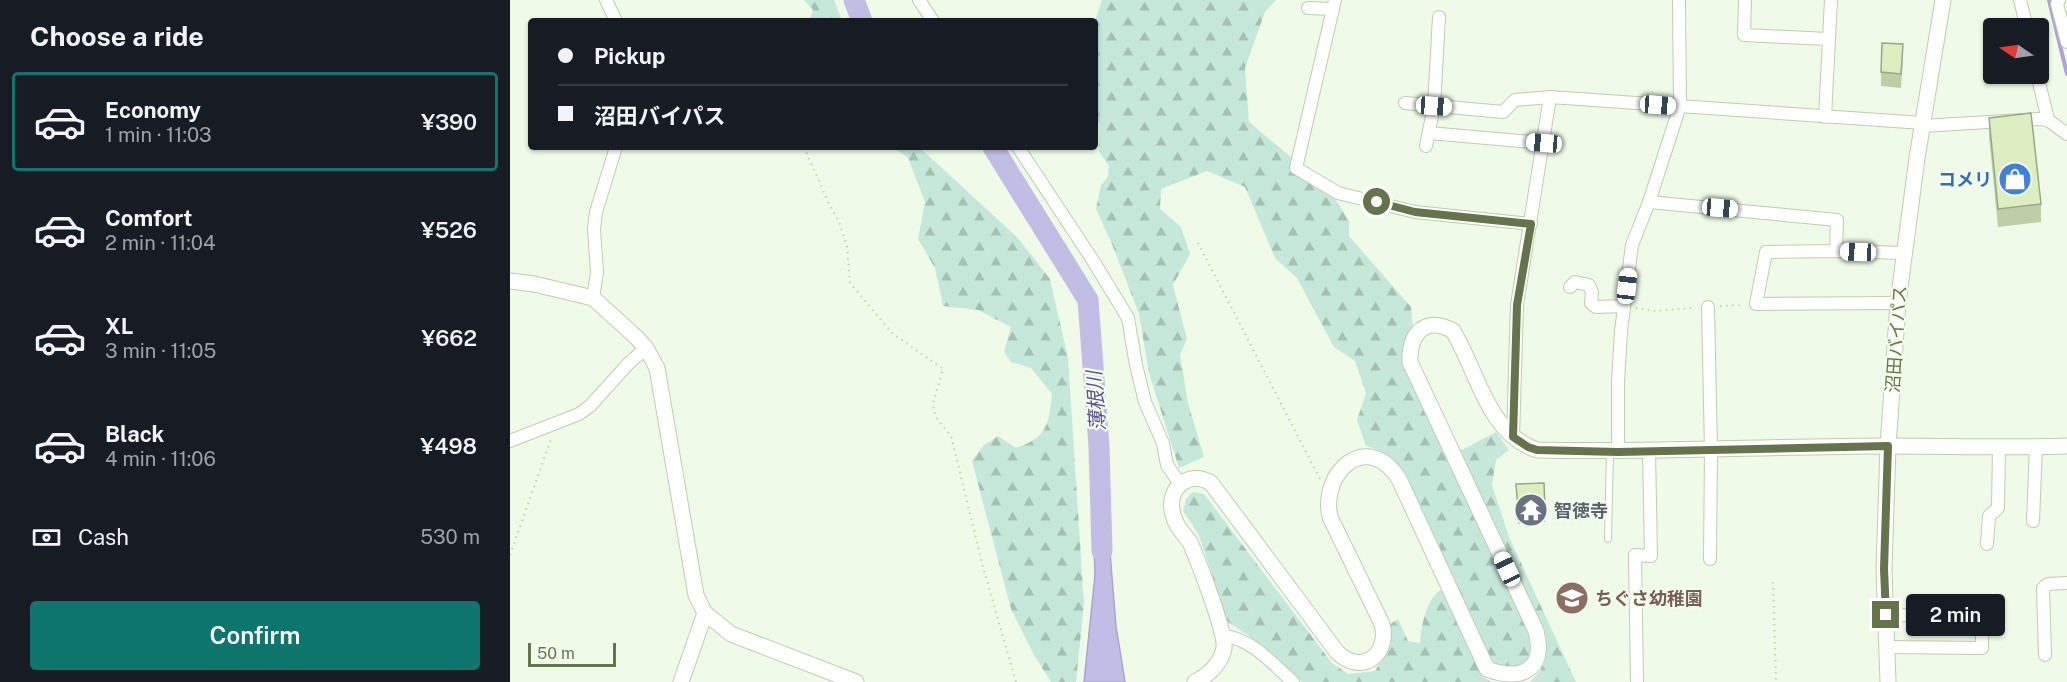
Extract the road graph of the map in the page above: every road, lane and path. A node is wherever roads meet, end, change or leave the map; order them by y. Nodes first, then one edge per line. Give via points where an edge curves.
1 (606, 0) edge
2 (920, 0) edge
3 (1679, 0) edge
4 (1745, 0) edge
5 (1831, 0) edge
6 (1943, 0) edge
7 (2020, 0) edge
8 (2059, 0) edge
9 (1334, 5) edge
10 (1308, 8) dead end
11 (1439, 17) dead end
12 (615, 18) edge
13 (931, 18) edge
14 (2024, 18) edge
15 (1828, 39) junction
16 (2067, 42) edge
17 (2039, 84) edge
18 (1550, 97) junction
19 (1405, 103) dead end
20 (1434, 106) junction
21 (1680, 106) junction
22 (1825, 117) junction
23 (2048, 120) junction
24 (1923, 124) junction
25 (1429, 132) junction
26 (2067, 134) edge
27 (1544, 143) junction
28 (1426, 146) dead end
29 (615, 150) edge
30 (805, 150) edge
31 (1020, 150) edge
32 (1649, 202) junction
33 (1531, 224) junction
34 (1198, 243) dead end
35 (1836, 251) junction
36 (1904, 253) junction
37 (510, 281) edge
38 (1570, 287) dead end
39 (593, 298) junction
40 (1898, 303) junction
41 (1756, 304) junction
42 (1624, 306) junction
43 (1708, 307) junction
44 (646, 348) junction
45 (556, 423) junction
46 (1513, 437) junction
47 (510, 441) edge
48 (1888, 446) junction
49 (2067, 446) edge
50 (2000, 447) junction
51 (2036, 447) junction
52 (1711, 450) junction
53 (1649, 451) junction
54 (1614, 452) junction
55 (1180, 484) junction
56 (1330, 490) junction
57 (2033, 521) dead end
58 (1608, 539) dead end
59 (1987, 544) dead end
60 (510, 555) edge
61 (1710, 559) dead end
62 (1773, 582) dead end
63 (2067, 583) edge
64 (705, 613) junction
65 (1886, 615) junction
66 (1224, 636) junction
67 (1887, 647) junction
68 (2045, 655) dead end
69 (681, 682) edge
70 (856, 682) edge
71 (1016, 682) edge
72 (1195, 682) edge
73 (1293, 682) edge
74 (1637, 682) edge
75 (1776, 682) edge
76 (1888, 682) edge

1 - 12 street
2 - 13 street
3 - 21 street
4 - 15 street via 1744,35
5 - 15 street
6 - 24 street, 沼田バイパス
7 - 14 street
8 - 16 street
9 - 10 street
9 - 33 street via 1296,168 1338,193 1404,209
11 - 20 street
15 - 22 street
17 - 23 street
18 - 20 street via 1515,100 1503,112
18 - 21 street
18 - 27 street
19 - 20 street
20 - 25 street
21 - 22 street
21 - 32 street
22 - 24 street
23 - 24 street
23 - 26 street
24 - 36 street, 沼田バイパス
25 - 27 street
25 - 28 street
27 - 33 street
29 - 39 street via 596,212 597,272
30 - 71 path via 842,230 850,283 892,333 943,369 933,403 935,416 951,435
31 - 55 street via 1128,318 1145,402 1163,443 1167,465
32 - 35 street via 1837,220
32 - 42 street via 1632,245
33 - 46 street via 1517,305
34 - 56 path via 1322,484
35 - 36 street
35 - 41 street via 1766,252
36 - 40 street, 沼田バイパス
37 - 39 street
38 - 42 street via 1575,282 1589,285 1596,307
39 - 44 street
40 - 41 street
40 - 48 street, 沼田バイパス
41 - 43 path
42 - 43 path via 1653,311
42 - 54 street
43 - 52 street
44 - 45 street via 590,406
44 - 64 street via 657,368 696,595
45 - 47 street
45 - 60 path
46 - 54 street via 1537,450
46 - 56 street via 1483,396 1453,331 1444,326 1424,327 1416,333 1410,362 1536,632 1539,657 1535,667 1519,679 1497,676 1487,669 1393,470 1377,458 1356,459 1345,465
48 - 50 street
48 - 52 street
48 - 65 street, 沼田バイパス
49 - 51 street
50 - 51 street
50 - 59 street via 1998,508 1989,516
51 - 57 street
52 - 53 street
52 - 61 street
53 - 54 street
53 - 74 street via 1651,556 1635,555
54 - 58 lane
55 - 56 street via 1192,478 1210,483 1337,652 1344,659 1364,663 1379,652 1384,633 1330,517
55 - 66 street via 1172,499 1173,516 1190,542
62 - 75 path
63 - 68 street via 2043,588
64 - 69 street
64 - 70 street via 731,634
65 - 67 street, 沼田バイパス
65 - 67 street via 1982,616 1982,648
66 - 72 street via 1221,657 1209,674
66 - 73 street via 1248,644
67 - 76 street, 沼田バイパス

